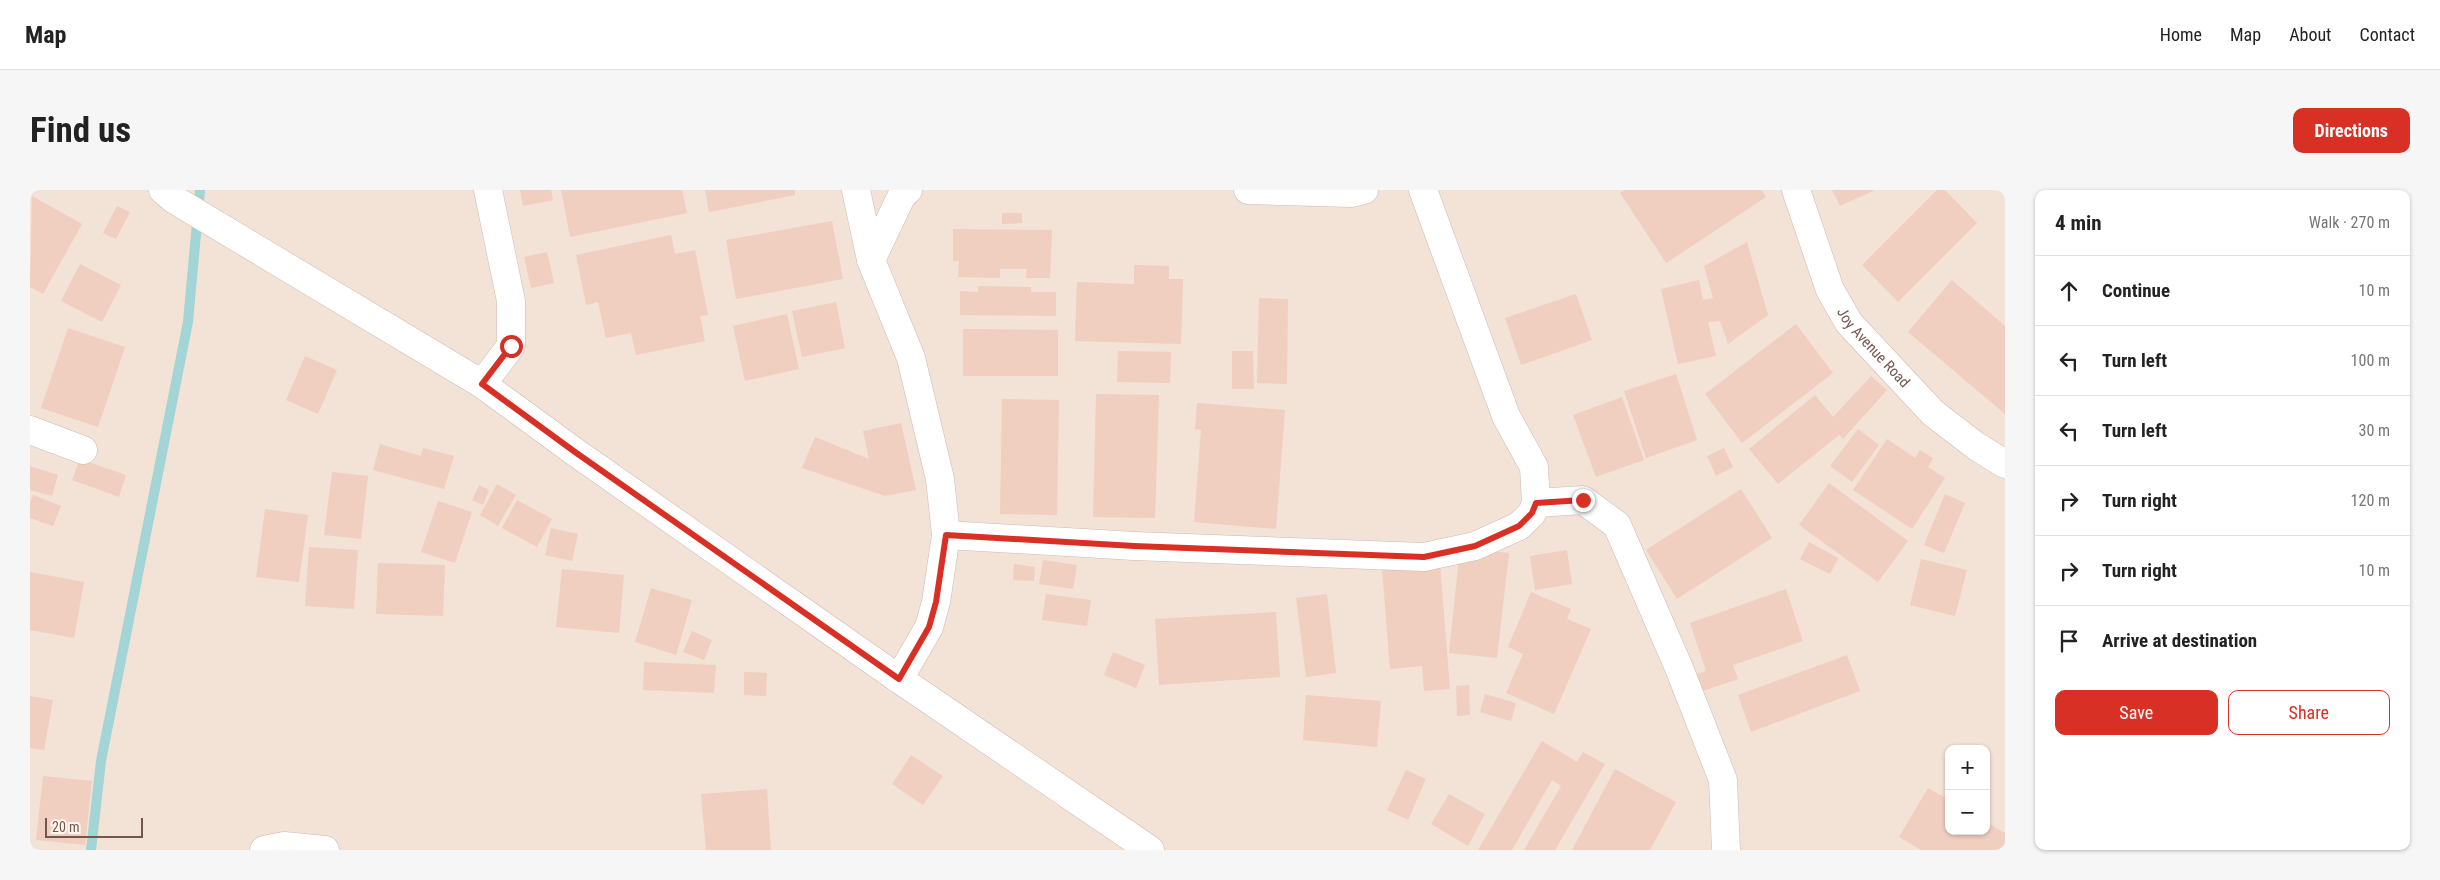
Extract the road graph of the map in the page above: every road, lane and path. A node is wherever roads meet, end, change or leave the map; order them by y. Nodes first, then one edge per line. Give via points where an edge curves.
1 (163, 190) edge
2 (488, 190) edge
3 (856, 190) edge
4 (908, 190) edge
5 (1248, 190) edge
6 (1364, 190) edge
7 (1424, 190) edge
8 (1796, 190) edge
9 (871, 260) junction
10 (482, 384) junction
11 (30, 430) edge
12 (83, 450) dead end
13 (2005, 464) edge
14 (1536, 503) junction
15 (946, 535) junction
16 (899, 679) junction
17 (277, 849) edge
18 (325, 850) edge
19 (1150, 850) edge
20 (1726, 850) edge

1 - 10 street
2 - 10 street via 511,301 511,346
3 - 9 street
4 - 9 street via 902,195
5 - 6 street via 1352,193
7 - 14 street via 1506,416 1534,467
8 - 13 street, Joy Avenue Road via 1830,290 1849,323 1932,413
9 - 15 street via 911,358 940,479
10 - 16 street
11 - 12 street
14 - 15 street via 1532,513 1519,526 1475,546 1424,557
14 - 20 street via 1583,500 1617,525 1723,780
15 - 16 street via 929,627
16 - 19 street
17 - 18 street

